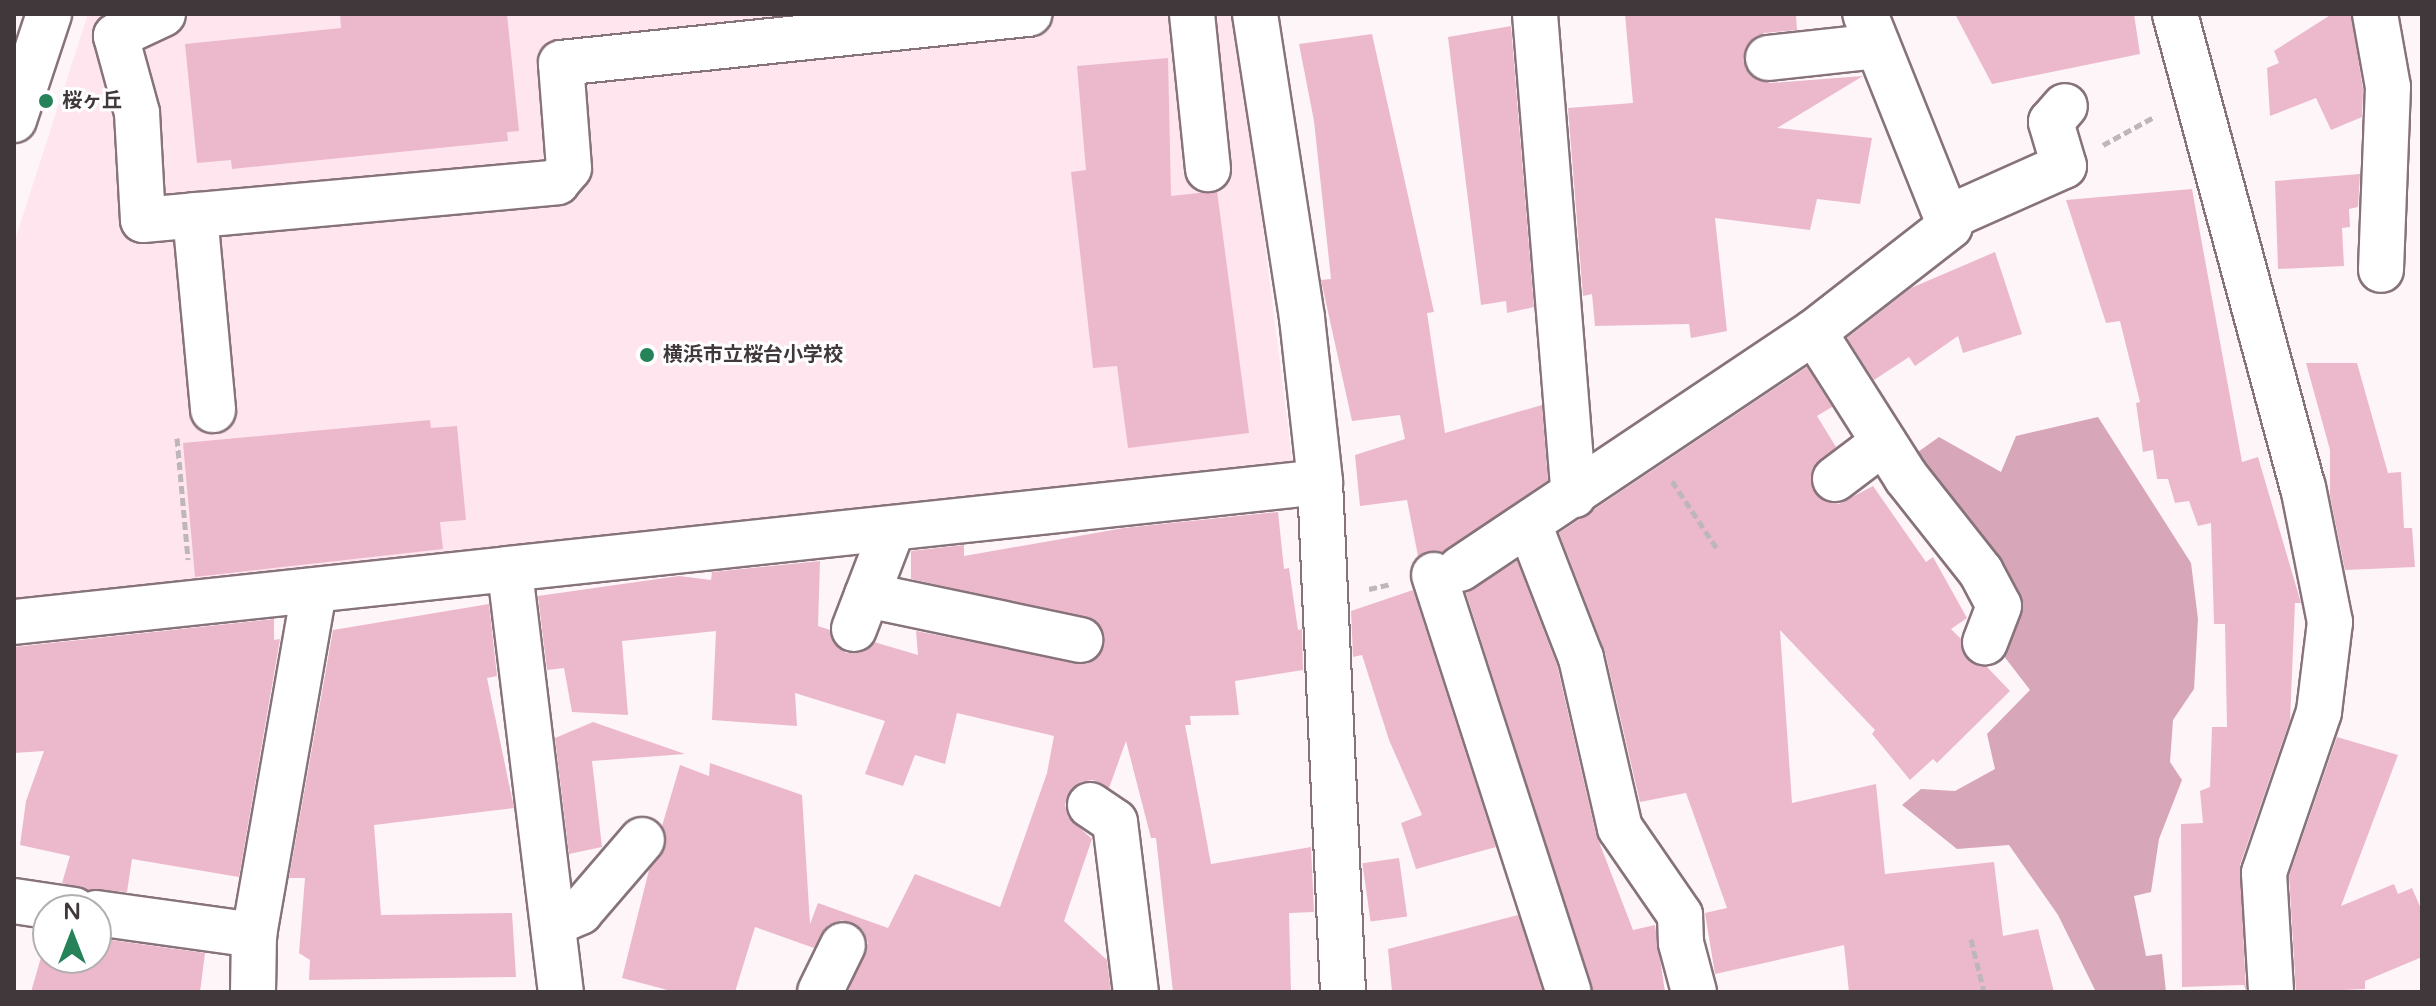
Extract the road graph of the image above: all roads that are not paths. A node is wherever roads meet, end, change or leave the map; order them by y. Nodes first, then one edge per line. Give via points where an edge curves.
1 (49, 14) edge
2 (163, 14) edge
3 (1029, 14) edge
4 (1192, 14) edge
5 (1255, 14) edge
6 (1535, 14) edge
7 (2175, 14) edge
8 (2375, 14) edge
9 (1871, 30) edge
10 (1768, 58) dead end
11 (2065, 106) dead end
12 (14, 120) edge
13 (1208, 169) dead end
14 (195, 215) junction
15 (1947, 218) junction
16 (2381, 270) dead end
17 (1814, 332) junction
18 (196, 418) road end
19 (1888, 449) junction
20 (1320, 482) junction
21 (1842, 485) dead end
22 (1574, 495) junction
23 (1529, 524) junction
24 (892, 530) junction
25 (510, 572) junction
26 (314, 591) junction
27 (14, 622) edge
28 (1080, 640) dead end
29 (1985, 642) dead end
30 (1090, 805) dead end
31 (642, 840) dead end
32 (112, 915) edge
33 (553, 924) junction
34 (254, 935) junction
35 (843, 945) dead end
36 (253, 992) edge
37 (561, 992) edge
38 (820, 992) edge
39 (1136, 992) edge
40 (1343, 992) edge
41 (1569, 992) edge
42 (1694, 992) edge
43 (2271, 992) edge

1 - 12 street
2 - 14 street via 116,36 137,113 143,220
3 - 14 street via 561,63 569,168 557,182
4 - 13 street
5 - 20 street via 1302,318
6 - 22 street
7 - 43 street via 2303,487 2330,622 2319,712 2264,873
8 - 16 street via 2386,72
9 - 10 street
9 - 15 street
11 - 15 street via 2051,122 2064,166
14 - 18 street
15 - 17 street via 1950,226
17 - 19 street
17 - 22 street
19 - 21 street
19 - 29 street via 1981,572 1999,606
20 - 24 street
20 - 40 street
22 - 23 street
23 - 41 street via 1447,572
23 - 42 street via 1581,658 1620,828 1680,915 1681,943
24 - 25 street
24 - 28 street via 861,612
25 - 26 street
25 - 33 street
26 - 27 street
26 - 34 street
30 - 39 street via 1115,822
31 - 33 street via 580,912
32 - 34 street
33 - 37 street
34 - 36 street
35 - 38 street

